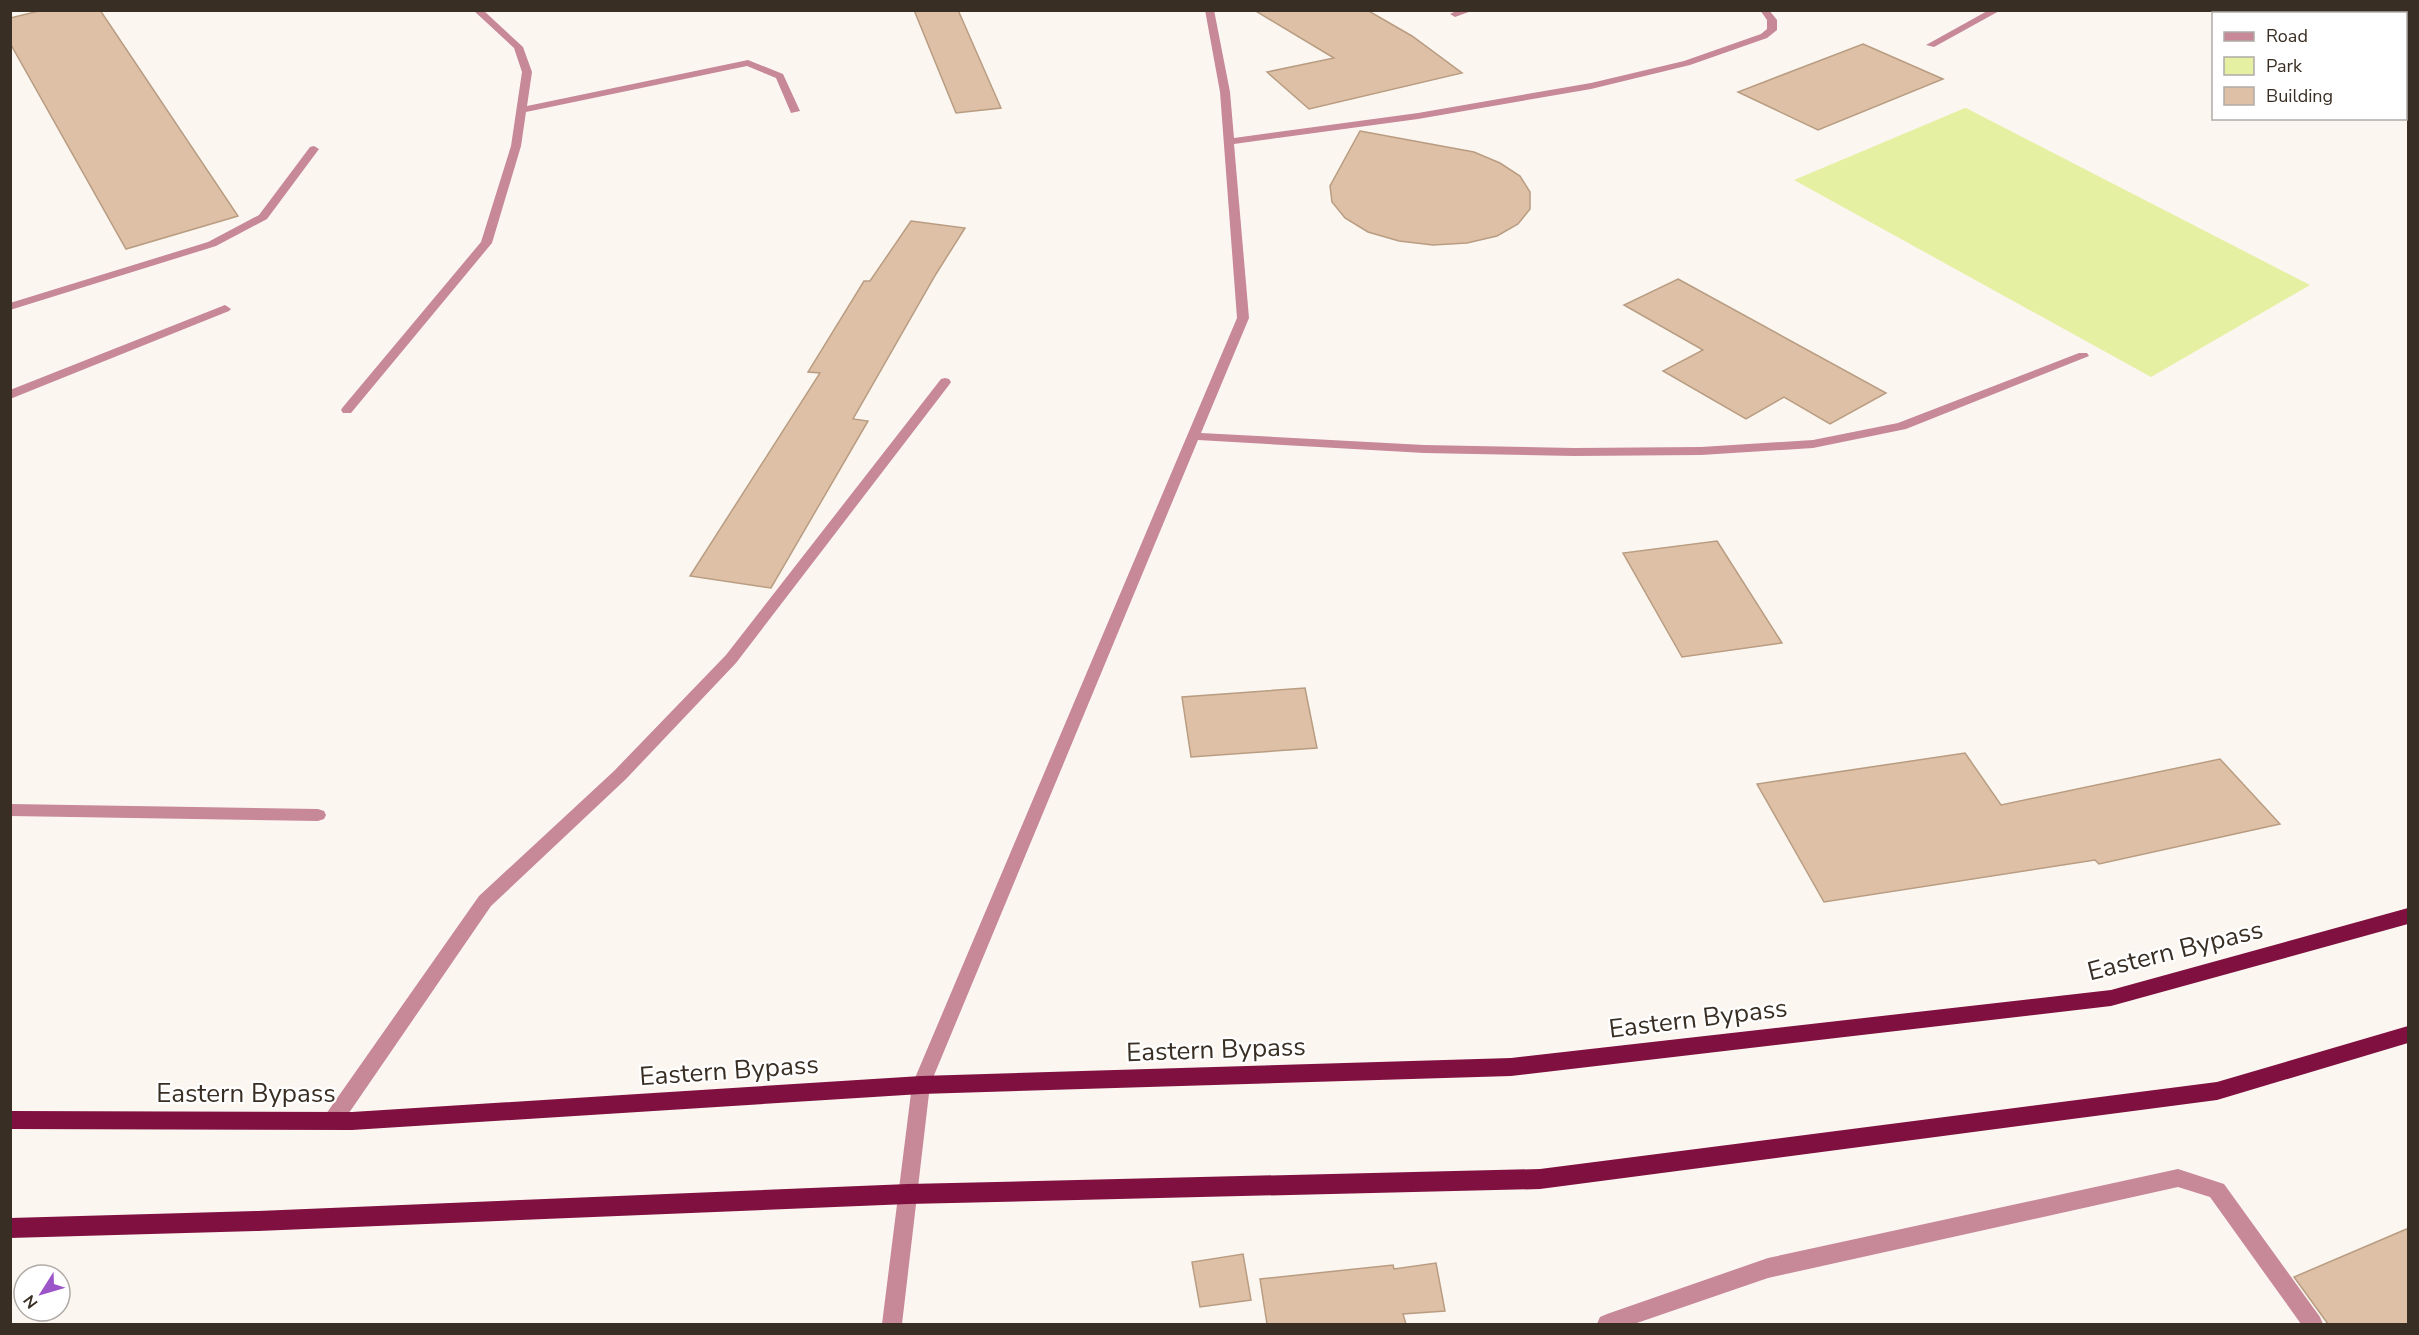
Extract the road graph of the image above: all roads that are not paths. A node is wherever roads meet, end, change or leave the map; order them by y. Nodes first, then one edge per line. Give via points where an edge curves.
1 (477, 10) edge
2 (1209, 10) edge
3 (1470, 10) edge
4 (1764, 10) edge
5 (1997, 10) edge
6 (1455, 14) dead end
7 (1931, 45) dead end
8 (523, 110) junction
9 (795, 111) dead end
10 (1229, 142) junction
11 (314, 149) dead end
12 (10, 307) edge
13 (225, 309) dead end
14 (2083, 356) dead end
15 (945, 382) dead end
16 (10, 395) edge
17 (347, 410) dead end
18 (1194, 436) junction
19 (10, 810) edge
20 (318, 814) dead end
21 (2409, 916) edge
22 (2409, 1035) edge
23 (921, 1085) junction
24 (10, 1120) edge
25 (333, 1120) junction
26 (908, 1194) junction
27 (10, 1228) edge
28 (892, 1324) edge
29 (1607, 1324) edge
30 (2313, 1324) edge

1 - 8 street via 518,47 526,72
2 - 10 street via 1225,92
3 - 6 street
4 - 10 street via 1772,20 1772,30 1764,36 1671,67 1591,86 1430,114
5 - 7 street
8 - 9 street via 748,63 780,75
8 - 17 street via 486,243
10 - 18 street via 1243,318
11 - 12 street via 263,217 236,233
13 - 16 street
14 - 18 street via 1900,426 1813,444 1701,451 1574,452 1424,449
15 - 25 street via 731,659 620,775 485,901
18 - 23 street
19 - 20 street
21 - 23 highway, Eastern Bypass via 2111,998 1511,1067
22 - 26 highway via 2217,1091 1540,1179
23 - 25 highway, Eastern Bypass
23 - 26 street
24 - 25 highway, Eastern Bypass
26 - 27 highway
26 - 28 street
29 - 30 street via 1768,1268 2178,1178 2217,1190

